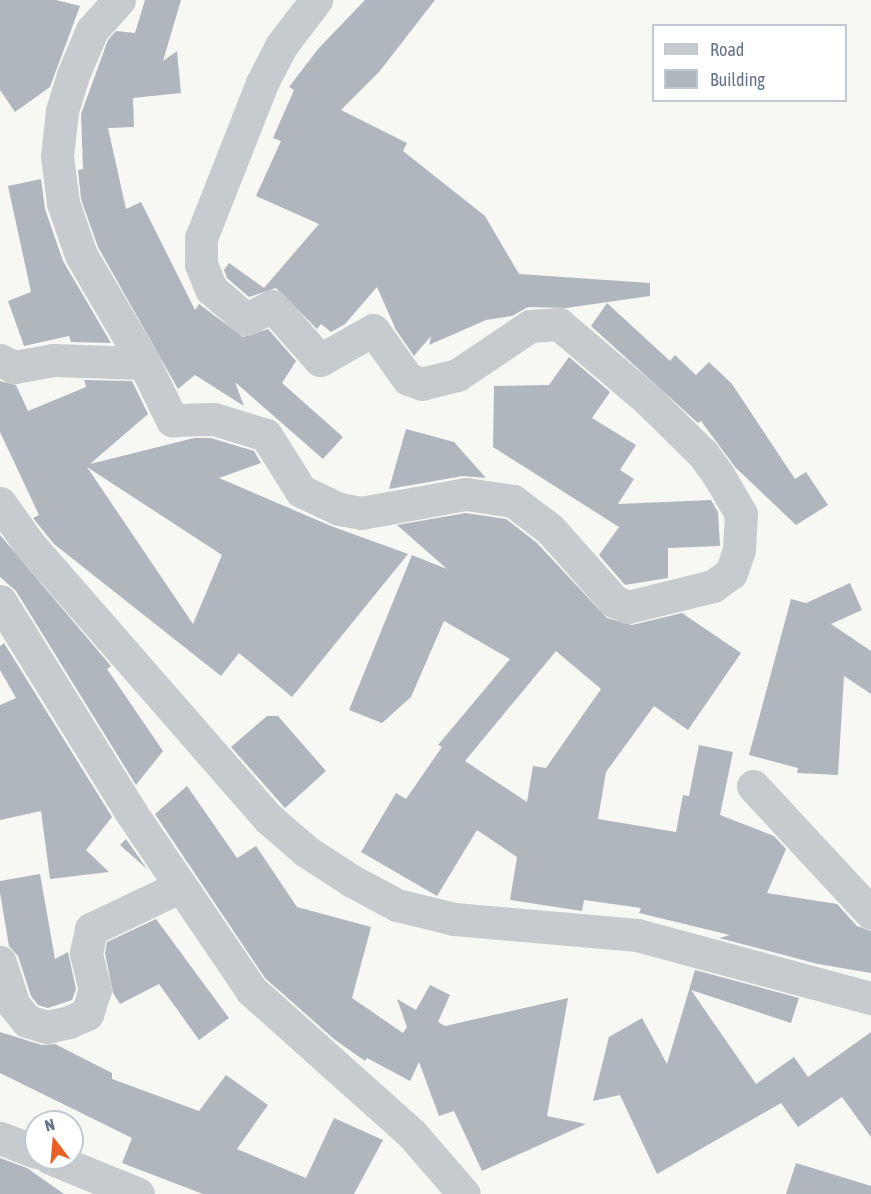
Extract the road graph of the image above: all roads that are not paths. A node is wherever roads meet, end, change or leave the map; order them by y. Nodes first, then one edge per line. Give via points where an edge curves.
1 (119, 0) edge
2 (316, 0) edge
3 (0, 360) edge
4 (144, 363) junction
5 (0, 503) edge
6 (0, 602) edge
7 (753, 786) dead end
8 (178, 887) junction
9 (871, 913) edge
10 (0, 962) edge
11 (871, 998) edge
12 (0, 1137) edge
13 (24, 1147) edge
14 (63, 1174) edge
15 (138, 1194) edge
16 (464, 1194) edge

1 - 4 street via 92,30 73,75 62,111 57,156 63,203 81,255
2 - 4 street via 281,46 262,82 201,238 201,264 211,289 246,319 272,306 320,360 373,330 408,379 422,384 457,375 530,326 559,324 647,399 702,453 719,476 741,514 739,550 730,573 713,586 628,607 614,601 550,529 513,501 466,494 361,513 339,509 301,491 266,435 214,419 172,420
3 - 4 street via 15,367 52,360
5 - 11 street via 29,544 268,818 306,851 352,881 397,905 454,919 637,935
6 - 8 street
7 - 9 street
8 - 10 street via 92,929 86,953 95,990 87,1014 69,1022 47,1027 27,1022 14,1005
8 - 16 street via 250,990 412,1134
12 - 13 street
14 - 15 street

